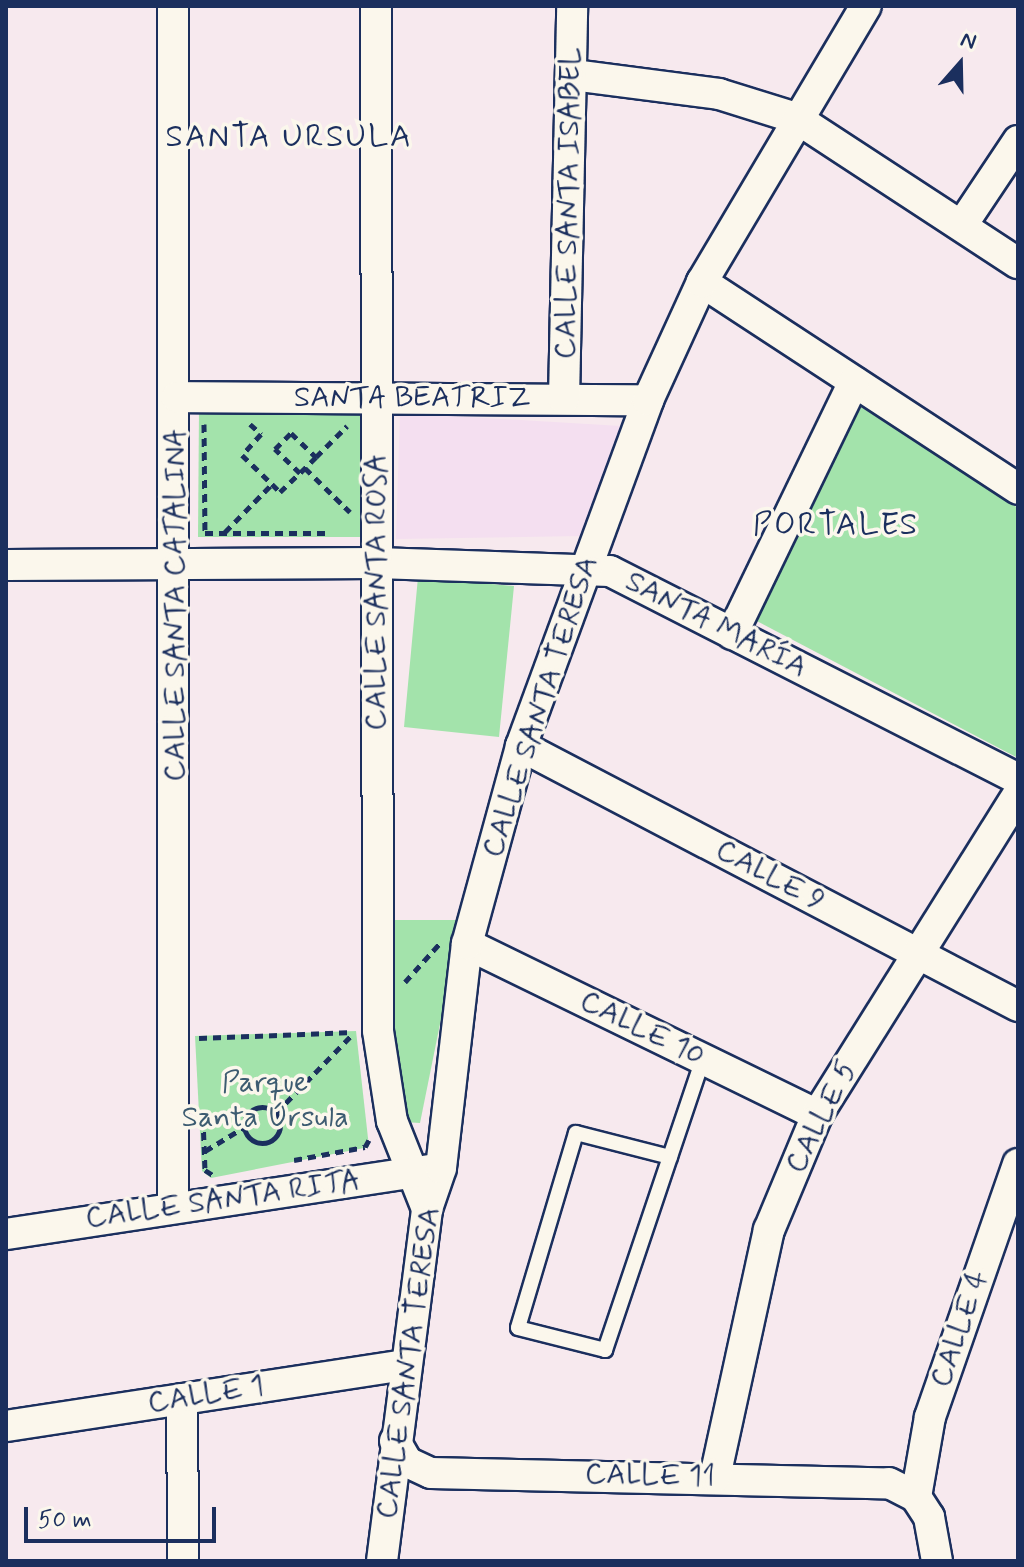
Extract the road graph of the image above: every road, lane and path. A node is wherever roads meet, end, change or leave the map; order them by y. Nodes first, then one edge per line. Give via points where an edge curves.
1 (173, 6) edge
2 (376, 6) edge
3 (572, 6) edge
4 (866, 6) edge
5 (573, 75) junction
6 (796, 118) junction
7 (1018, 141) edge
8 (962, 225) junction
9 (1018, 263) edge
10 (702, 282) junction
11 (854, 382) junction
12 (177, 397) junction
13 (377, 397) junction
14 (564, 399) junction
15 (648, 400) junction
16 (204, 411) dead end
17 (245, 419) dead end
18 (303, 471) junction
19 (272, 484) junction
20 (1018, 489) edge
21 (361, 523) dead end
22 (225, 533) junction
23 (330, 533) dead end
24 (175, 563) junction
25 (377, 563) junction
26 (6, 565) edge
27 (588, 566) junction
28 (732, 634) junction
29 (521, 746) junction
30 (1018, 779) edge
31 (1018, 795) edge
32 (470, 933) junction
33 (917, 953) junction
34 (394, 994) dead end
35 (1018, 1006) edge
36 (363, 1037) junction
37 (174, 1039) junction
38 (703, 1059) junction
39 (276, 1113) junction
40 (817, 1115) junction
41 (367, 1125) dead end
42 (243, 1128) junction
43 (670, 1157) junction
44 (288, 1161) dead end
45 (1018, 1164) edge
46 (441, 1168) junction
47 (227, 1172) dead end
48 (411, 1172) junction
49 (173, 1204) junction
50 (427, 1209) junction
51 (6, 1234) edge
52 (406, 1365) junction
53 (182, 1399) junction
54 (6, 1426) edge
55 (395, 1441) junction
56 (715, 1477) junction
57 (916, 1497) junction
58 (183, 1561) edge
59 (382, 1561) edge
60 (937, 1561) edge

1 - 12 street, CALLE SANTA CATALINA
2 - 13 street, CALLE SANTA ROSA
3 - 5 street, CALLE SANTA ISABEL
4 - 6 street, CALLE SANTA TERESA
5 - 6 street via 719,94
5 - 14 street, CALLE SANTA ISABEL
6 - 8 street
6 - 10 street, CALLE SANTA TERESA
7 - 8 street
8 - 9 street
10 - 11 street
10 - 15 street, CALLE SANTA TERESA
11 - 20 street
11 - 28 street
12 - 13 street, SANTA BEATRIZ
12 - 24 street, CALLE SANTA CATALINA
13 - 14 street, SANTA BEATRIZ
13 - 25 street, CALLE SANTA ROSA
14 - 15 street, SANTA BEATRIZ
15 - 27 street, CALLE SANTA TERESA
16 - 22 path via 205,533
17 - 19 path via 261,434 242,455
18 - 18 path via 275,449 291,433 316,457
18 - 19 path via 280,492
18 - 21 path
19 - 22 path
22 - 23 path
24 - 25 street, SANTA MARÍA
24 - 26 street, SANTA MARÍA
24 - 37 street, CALLE SANTA CATALINA
25 - 27 street, SANTA MARÍA
25 - 36 street, CALLE SANTA ROSA
27 - 28 street, SANTA MARÍA via 610,571
27 - 29 street, CALLE SANTA TERESA
28 - 30 street, SANTA MARÍA
29 - 32 street, CALLE SANTA TERESA
29 - 33 street, CALLE 9
31 - 33 street, CALLE 5
32 - 34 path via 458,922
32 - 38 street, CALLE 10
32 - 46 street, CALLE SANTA TERESA
33 - 35 street, CALLE 9
33 - 40 street, CALLE 5
36 - 37 path
36 - 39 path
36 - 48 street, CALLE SANTA ROSA
37 - 49 street, CALLE SANTA CATALINA
38 - 40 street, CALLE 10
38 - 43 lane
39 - 42 path via 255,1108
39 - 42 path via 279,1130 268,1142 252,1141
40 - 56 street, CALLE 5 via 769,1230
41 - 44 path via 367,1147
42 - 47 path via 205,1151 205,1170 211,1175
43 - 43 lane via 605,1350 518,1328 576,1133
45 - 57 street, CALLE 4 via 930,1417
46 - 48 street, CALLE SANTA RITA
46 - 50 street, CALLE SANTA TERESA
48 - 49 street, CALLE SANTA RITA
48 - 50 street, CALLE SANTA ROSA
49 - 51 street, CALLE SANTA RITA
50 - 52 street, CALLE SANTA TERESA
52 - 53 street, CALLE 1
52 - 55 street, CALLE SANTA TERESA
53 - 54 street, CALLE 1
53 - 58 street
55 - 56 street, CALLE 11 via 407,1462 431,1473
55 - 59 street, CALLE SANTA TERESA
56 - 57 street, CALLE 11 via 858,1478 889,1483
57 - 60 street via 929,1517

